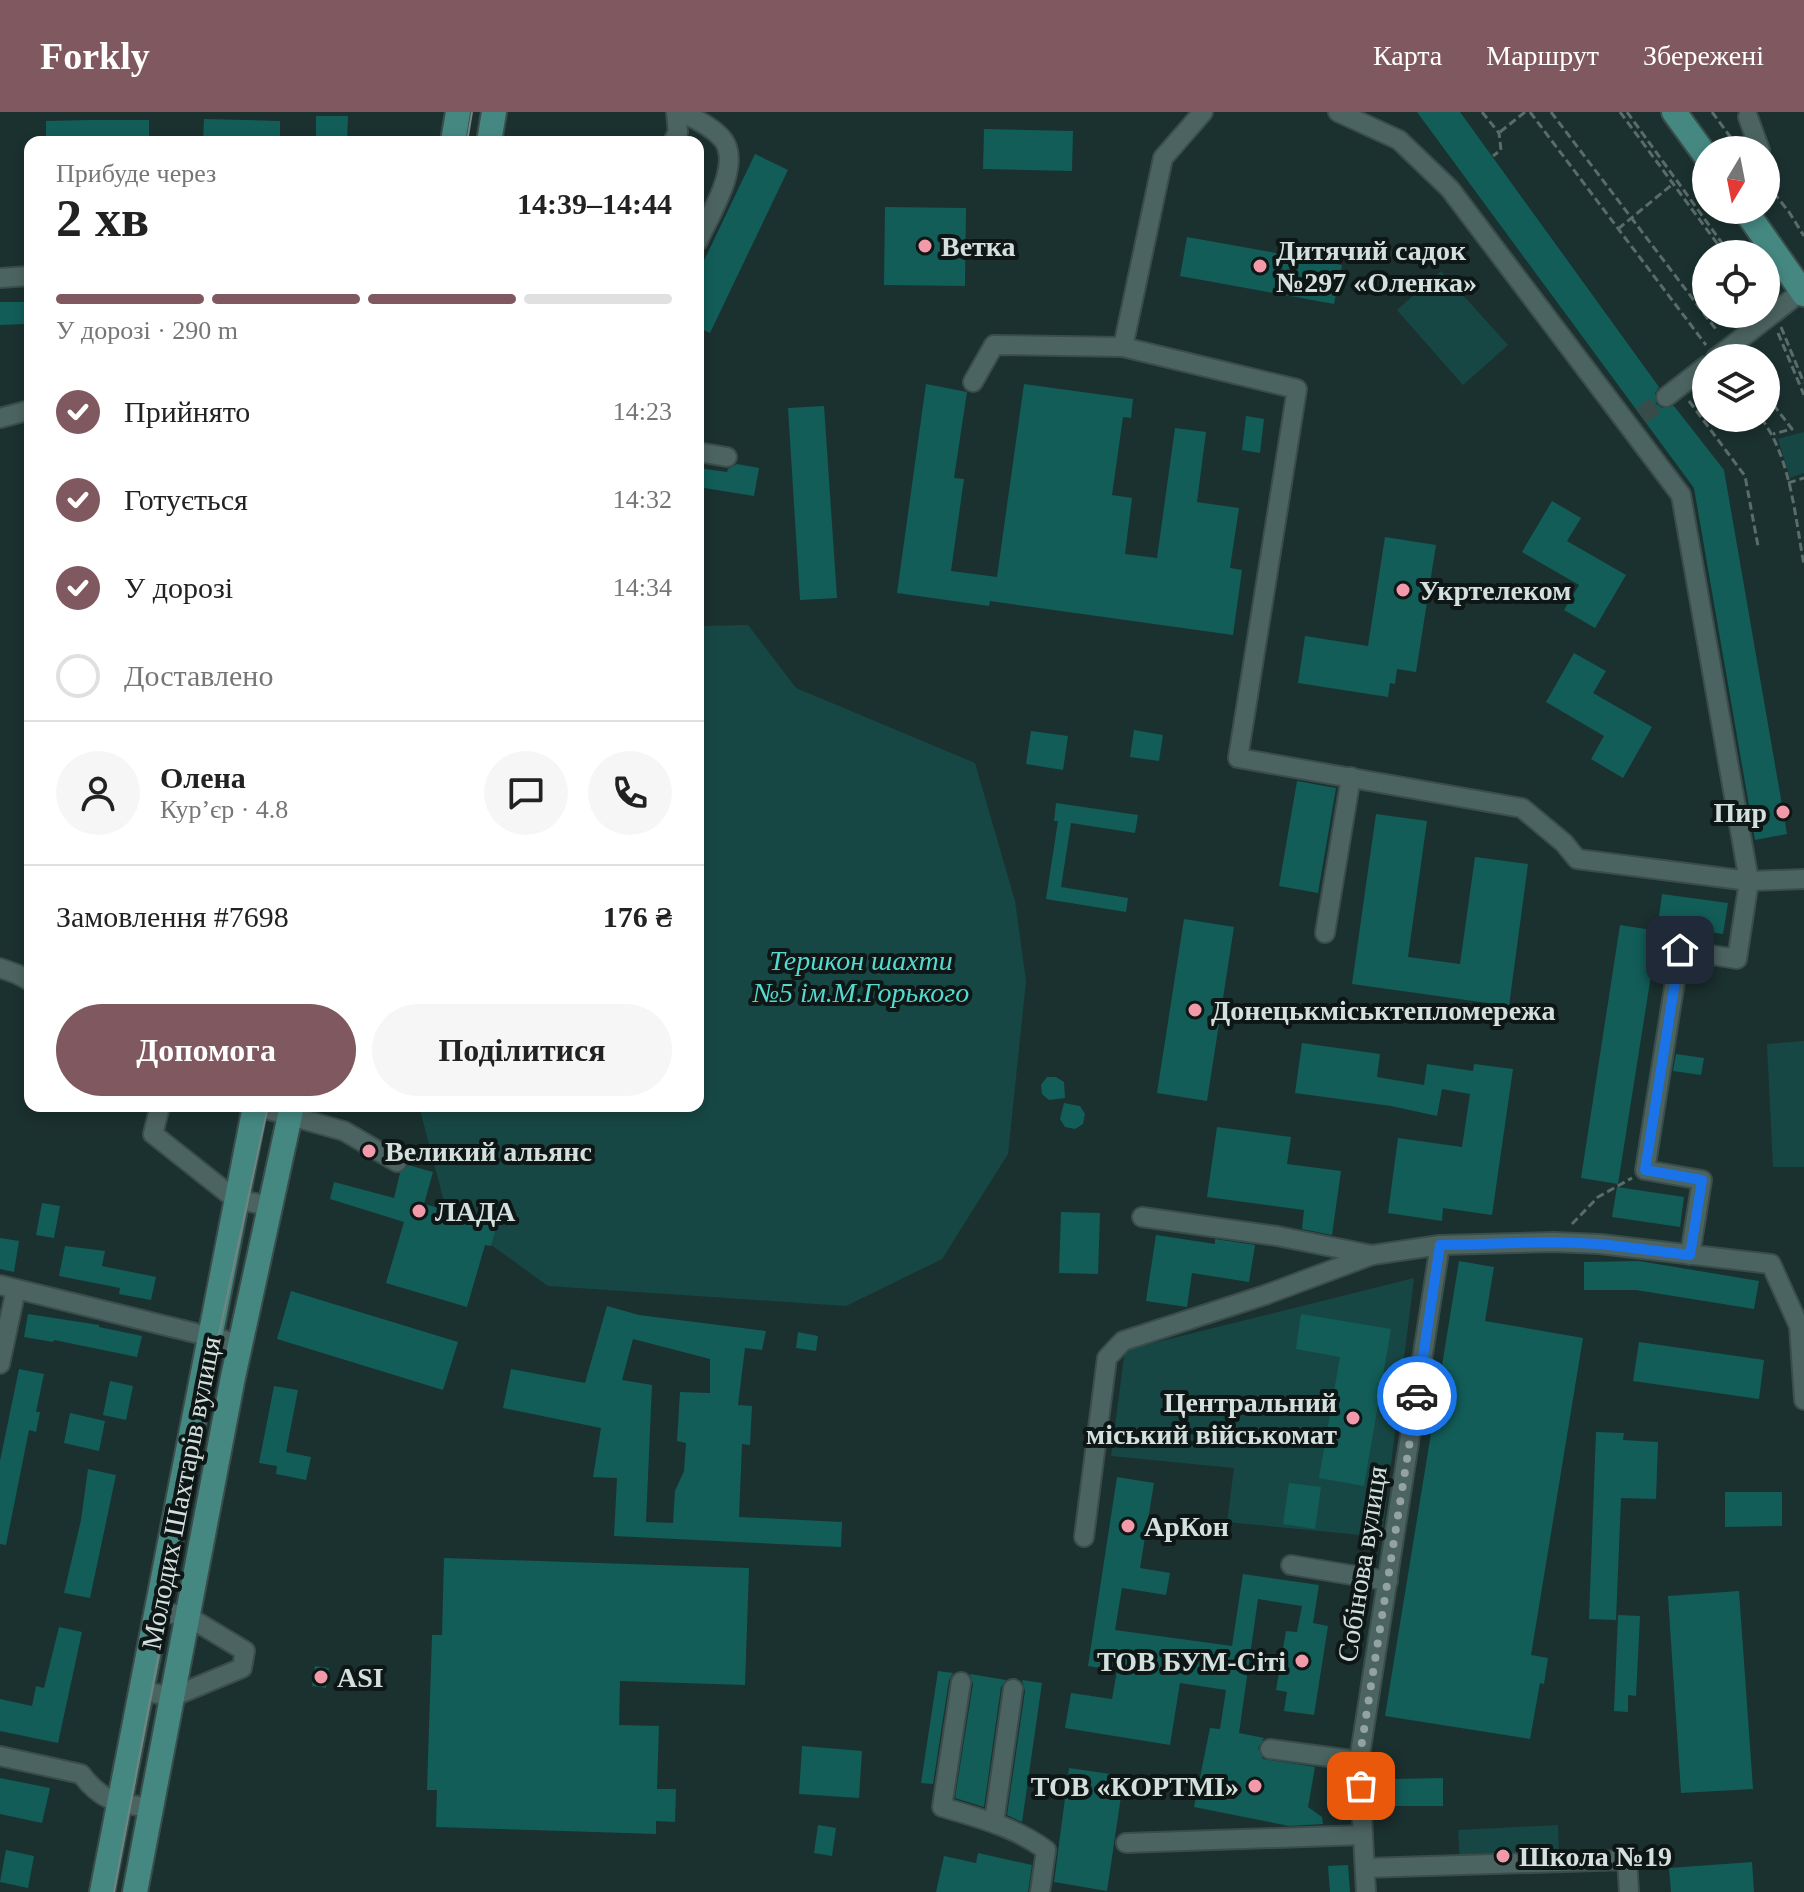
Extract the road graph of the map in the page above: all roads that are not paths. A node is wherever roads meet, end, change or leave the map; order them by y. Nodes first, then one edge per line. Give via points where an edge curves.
1 (458, 112) edge
2 (494, 112) edge
3 (676, 112) edge
4 (682, 112) edge
5 (1203, 112) edge
6 (1338, 112) edge
7 (1674, 112) edge
8 (1748, 117) dead end
9 (454, 136) edge
10 (490, 136) edge
11 (676, 136) edge
12 (1755, 136) edge
13 (1692, 137) edge
14 (1755, 224) edge
15 (704, 228) edge
16 (24, 276) edge
17 (0, 278) edge
18 (1803, 292) edge
19 (1731, 344) edge
20 (1123, 347) junction
21 (1692, 375) edge
22 (973, 382) dead end
23 (1672, 392) tunnel mouth
24 (24, 412) edge
25 (0, 418) edge
26 (704, 453) edge
27 (727, 457) dead end
28 (1351, 777) junction
29 (1804, 879) edge
30 (1749, 881) junction
31 (1325, 933) dead end
32 (0, 968) edge
33 (24, 978) edge
34 (158, 1112) edge
35 (254, 1112) edge
36 (291, 1112) edge
37 (296, 1112) edge
38 (397, 1162) dead end
39 (235, 1199) junction
40 (270, 1206) junction
41 (1142, 1217) dead end
42 (1440, 1245) junction
43 (1372, 1255) junction
44 (1690, 1255) junction
45 (8, 1287) edge
46 (1801, 1328) edge
47 (209, 1337) junction
48 (240, 1344) junction
49 (0, 1364) edge
50 (1804, 1400) edge
51 (1084, 1537) dead end
52 (1291, 1565) dead end
53 (1388, 1581) junction
54 (156, 1611) junction
55 (187, 1616) junction
56 (961, 1682) dead end
57 (1013, 1689) dead end
58 (140, 1690) junction
59 (172, 1697) junction
60 (1270, 1749) dead end
61 (0, 1756) edge
62 (1359, 1761) junction
63 (119, 1802) junction
64 (151, 1808) junction
65 (994, 1822) junction
66 (1363, 1835) junction
67 (1126, 1843) dead end
68 (1365, 1868) junction
69 (102, 1892) edge
70 (135, 1892) edge
71 (1040, 1892) edge
72 (1366, 1892) edge
73 (1629, 1892) edge

1 - 9 main road
2 - 10 main road
3 - 11 street
4 - 15 street via 724,141 730,161
5 - 20 street via 1163,158
6 - 30 street via 1399,140 1450,189 1634,421 1681,495
7 - 13 main road
8 - 12 street
14 - 18 main road
16 - 17 street
18 - 19 street
20 - 22 street via 994,345
20 - 28 street via 1297,389 1238,758
21 - 23 street
24 - 25 street
26 - 27 street
28 - 30 street via 1522,808 1577,859
28 - 31 street
29 - 30 street
30 - 44 street via 1737,959 1680,950 1645,1170 1702,1180
32 - 33 street
34 - 39 street via 153,1134
35 - 39 main road, Молодих Шахтарів вулиця
36 - 40 main road, Молодих Шахтарів вулиця
37 - 38 street via 344,1131
39 - 40 street
39 - 47 main road, Молодих Шахтарів вулиця
40 - 48 main road, Молодих Шахтарів вулиця
41 - 43 street
42 - 43 street
42 - 44 street via 1554,1242
42 - 53 street, Собінова вулиця
43 - 51 street via 1123,1341 1107,1358
44 - 46 street via 1771,1264
45 - 47 street
45 - 49 street
46 - 50 street
47 - 48 street
47 - 54 main road, Молодих Шахтарів вулиця
48 - 55 main road, Молодих Шахтарів вулиця
52 - 53 street
53 - 62 street, Собінова вулиця
54 - 55 street
54 - 58 main road, Молодих Шахтарів вулиця
55 - 59 main road, Молодих Шахтарів вулиця
55 - 59 street via 245,1651 242,1668
56 - 65 street via 942,1807
57 - 65 street
58 - 59 street
58 - 63 main road, Молодих Шахтарів вулиця
59 - 64 main road, Молодих Шахтарів вулиця
60 - 62 street
61 - 63 street via 81,1774 93,1790
62 - 66 street, Собінова вулиця
63 - 64 street
63 - 69 main road, Молодих Шахтарів вулиця
64 - 70 main road, Молодих Шахтарів вулиця
65 - 71 street via 1046,1850
66 - 67 street
66 - 68 street, Собінова вулиця
68 - 72 street, Собінова вулиця
68 - 73 street via 1627,1860

